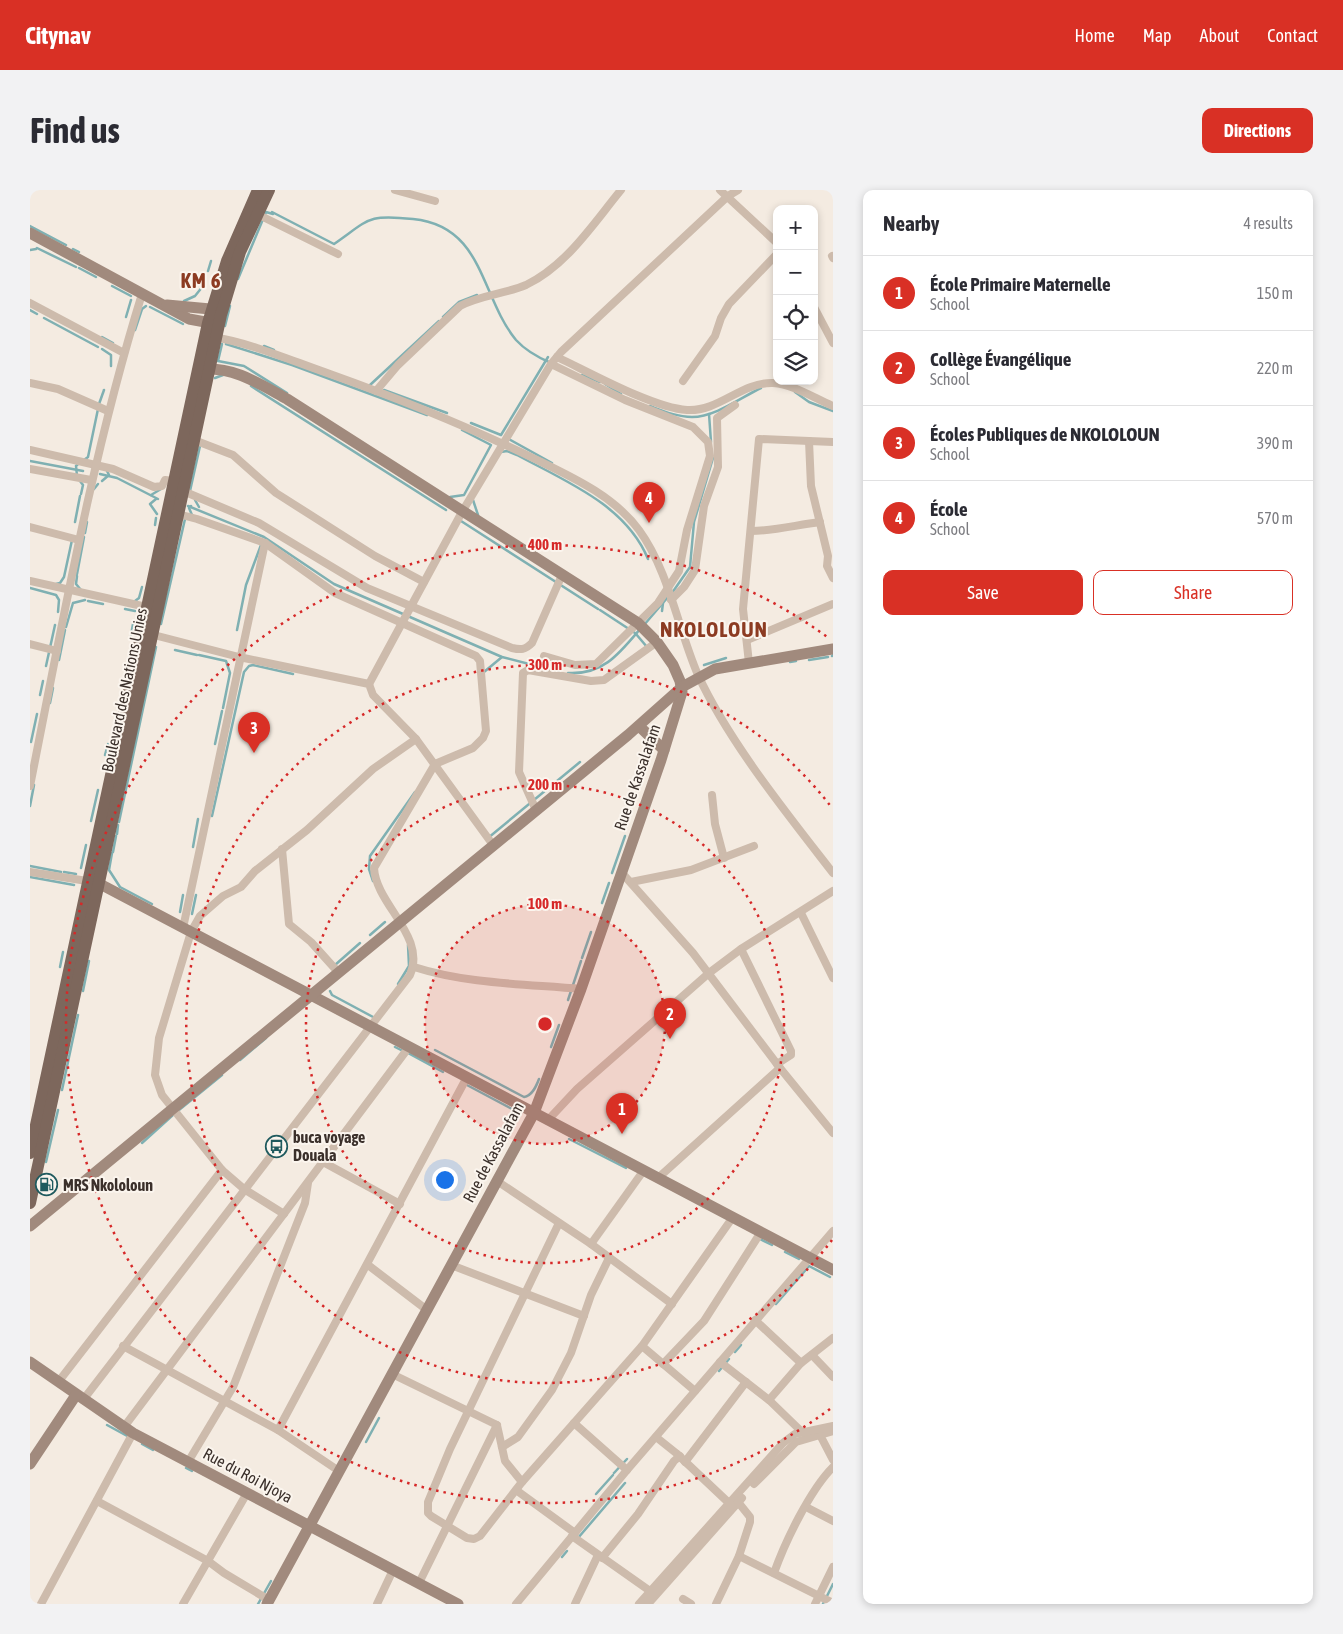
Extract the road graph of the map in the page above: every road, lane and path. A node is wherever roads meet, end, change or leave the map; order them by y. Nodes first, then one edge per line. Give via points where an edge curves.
1 (258, 190) edge
2 (269, 190) edge
3 (395, 190) edge
4 (621, 190) edge
5 (720, 190) edge
6 (738, 190) edge
7 (728, 196) junction
8 (435, 201) dead end
9 (256, 214) junction
10 (31, 237) edge
11 (773, 239) edge
12 (338, 254) dead end
13 (773, 258) edge
14 (142, 294) junction
15 (30, 303) edge
16 (163, 304) junction
17 (217, 309) junction
18 (818, 313) edge
19 (212, 330) junction
20 (830, 330) edge
21 (833, 343) edge
22 (124, 353) junction
23 (557, 357) junction
24 (551, 364) junction
25 (204, 369) junction
26 (683, 382) dead end
27 (30, 383) edge
28 (376, 391) junction
29 (735, 405) dead end
30 (833, 406) edge
31 (108, 411) junction
32 (194, 440) junction
33 (809, 441) junction
34 (833, 442) edge
35 (502, 443) junction
36 (30, 450) edge
37 (95, 465) junction
38 (30, 469) edge
39 (91, 480) junction
40 (174, 481) junction
41 (183, 491) junction
42 (462, 512) junction
43 (178, 514) junction
44 (820, 522) junction
45 (30, 527) edge
46 (751, 531) junction
47 (79, 540) junction
48 (264, 543) junction
49 (562, 574) junction
50 (833, 578) edge
51 (30, 582) edge
52 (424, 582) junction
53 (69, 591) junction
54 (667, 591) junction
55 (671, 601) junction
56 (833, 604) edge
57 (410, 607) junction
58 (152, 608) junction
59 (402, 622) junction
60 (642, 626) junction
61 (147, 633) junction
62 (746, 640) junction
63 (657, 642) junction
64 (30, 644) edge
65 (833, 649) edge
66 (57, 651) junction
67 (544, 656) dead end
68 (239, 657) junction
69 (749, 663) junction
70 (699, 676) junction
71 (369, 684) junction
72 (682, 687) junction
73 (639, 726) junction
74 (416, 738) junction
75 (664, 750) junction
76 (435, 764) junction
77 (30, 786) edge
78 (712, 795) dead end
79 (536, 810) junction
80 (493, 845) junction
81 (754, 846) dead end
82 (282, 849) junction
83 (724, 858) junction
84 (30, 872) edge
85 (622, 873) junction
86 (833, 874) edge
87 (93, 882) junction
88 (632, 882) junction
89 (833, 891) edge
90 (801, 913) junction
91 (400, 922) junction
92 (187, 930) junction
93 (741, 949) junction
94 (414, 967) junction
95 (338, 972) junction
96 (709, 973) junction
97 (833, 978) edge
98 (581, 989) junction
99 (310, 995) junction
100 (370, 1026) junction
101 (409, 1047) junction
102 (779, 1066) junction
103 (468, 1077) junction
104 (172, 1110) junction
105 (534, 1112) junction
106 (548, 1120) junction
107 (833, 1133) edge
108 (33, 1156) edge
109 (323, 1162) junction
110 (222, 1170) junction
111 (644, 1170) junction
112 (658, 1178) junction
113 (308, 1181) junction
114 (497, 1181) junction
115 (244, 1189) junction
116 (30, 1203) edge
117 (400, 1204) junction
118 (284, 1214) junction
119 (733, 1217) junction
120 (558, 1223) junction
121 (30, 1226) edge
122 (833, 1230) edge
123 (761, 1232) junction
124 (591, 1244) junction
125 (809, 1257) junction
126 (609, 1258) junction
127 (368, 1265) junction
128 (451, 1265) junction
129 (833, 1270) edge
130 (524, 1294) junction
131 (672, 1304) junction
132 (427, 1310) junction
133 (584, 1316) junction
134 (756, 1320) junction
135 (833, 1338) edge
136 (123, 1346) junction
137 (642, 1346) junction
138 (812, 1355) junction
139 (30, 1362) edge
140 (720, 1362) junction
141 (801, 1363) junction
142 (663, 1364) junction
143 (166, 1371) junction
144 (392, 1374) junction
145 (833, 1377) edge
146 (59, 1381) junction
147 (746, 1382) junction
148 (695, 1391) junction
149 (79, 1397) junction
150 (769, 1400) junction
151 (226, 1402) junction
152 (470, 1410) junction
153 (574, 1423) junction
154 (498, 1424) junction
155 (833, 1426) edge
156 (129, 1430) junction
157 (278, 1430) junction
158 (833, 1431) edge
159 (802, 1432) junction
160 (820, 1435) junction
161 (656, 1438) junction
162 (502, 1447) junction
163 (683, 1459) junction
164 (833, 1460) edge
165 (188, 1462) junction
166 (30, 1464) edge
167 (833, 1467) edge
168 (627, 1470) junction
169 (339, 1471) junction
170 (522, 1482) junction
171 (516, 1490) junction
172 (247, 1493) junction
173 (97, 1501) junction
174 (734, 1503) junction
175 (806, 1507) junction
176 (833, 1521) edge
177 (309, 1526) junction
178 (446, 1526) junction
179 (574, 1535) junction
180 (600, 1556) junction
181 (739, 1556) junction
182 (208, 1561) junction
183 (833, 1567) edge
184 (393, 1570) junction
185 (774, 1573) junction
186 (418, 1583) junction
187 (650, 1591) junction
188 (819, 1596) junction
189 (271, 1600) edge
190 (683, 1600) dead end
191 (443, 1601) edge
192 (833, 1603) edge
193 (41, 1604) edge
194 (183, 1604) edge
195 (378, 1604) edge
196 (458, 1604) edge
197 (516, 1604) edge
198 (575, 1604) edge
199 (639, 1604) edge
200 (648, 1604) edge
201 (691, 1604) edge
202 (716, 1604) edge
203 (815, 1604) edge

1 - 17 main road, Boulevard des Nations Unies via 238,232
2 - 9 main road, Boulevard des Nations Unies
3 - 8 street
4 - 28 street via 553,268 524,286 470,301 451,314
5 - 7 street
6 - 7 street
7 - 11 street
7 - 23 street
9 - 12 street
9 - 17 main road, Boulevard des Nations Unies
10 - 14 street
13 - 26 street via 724,312 715,336
14 - 16 street
14 - 22 street
15 - 22 street
16 - 17 street
16 - 19 street
17 - 19 main road, Boulevard des Nations Unies
18 - 20 street
19 - 25 main road, Boulevard des Nations Unies
19 - 28 street
20 - 21 street
22 - 31 street
23 - 24 street
23 - 30 street via 671,408 704,410 746,390 771,383 793,388
24 - 35 street
24 - 54 street via 625,400 693,427 708,442 710,456 687,530 679,570
25 - 32 main road, Boulevard des Nations Unies
25 - 40 main road, Boulevard des Nations Unies
25 - 42 street via 223,369 246,376
27 - 31 street via 58,389
28 - 35 street
29 - 55 street via 717,418 718,467 704,506 695,570
31 - 37 street
32 - 41 main road, Boulevard des Nations Unies
32 - 52 street via 233,455 276,493 375,556
33 - 34 street
33 - 44 street via 811,486
33 - 46 street via 759,440
35 - 42 street
35 - 54 street via 567,476 613,505 639,530
36 - 37 street
37 - 39 street
37 - 40 street via 113,469 154,487 162,486 165,480
38 - 39 street
39 - 47 street
40 - 58 main road, Boulevard des Nations Unies
41 - 43 main road, Boulevard des Nations Unies
41 - 57 street via 258,523 343,576
42 - 49 street
42 - 52 street
43 - 48 street
43 - 58 main road, Boulevard des Nations Unies
44 - 46 street via 782,526 775,531
44 - 50 street via 828,556 827,566
45 - 47 street
46 - 62 street via 744,609
47 - 53 street
48 - 59 street via 336,593
48 - 68 street
49 - 57 street via 532,643 521,650
49 - 60 street
51 - 53 street
52 - 57 street
53 - 58 street
53 - 66 street
54 - 55 street
54 - 60 street
55 - 70 street
56 - 62 street
57 - 59 street
58 - 61 main road, Boulevard des Nations Unies
59 - 71 street
59 - 76 street via 474,654 480,661 486,722 483,738 473,748
60 - 63 street
60 - 67 street via 596,664 575,665
61 - 68 street
61 - 87 main road, Boulevard des Nations Unies
62 - 69 street
63 - 72 street via 673,664
63 - 79 street via 604,680 592,681 528,670 524,673 519,772
64 - 66 street
65 - 69 street
66 - 77 street
68 - 71 street
68 - 92 street
69 - 70 street via 715,669
70 - 72 street
70 - 86 street via 733,736
71 - 74 street via 373,695
72 - 73 street
72 - 75 street, Rue de Kassalafam
73 - 75 street
73 - 79 street
74 - 76 street
74 - 82 street via 373,769
75 - 85 street, Rue de Kassalafam
76 - 80 street
76 - 91 street via 374,868 377,884
78 - 83 street
79 - 80 street
80 - 91 street
81 - 83 street
82 - 92 street via 249,876 241,887 210,906
82 - 95 street via 289,924 311,942
83 - 88 street via 691,870
84 - 87 street
85 - 88 street
85 - 98 street, Rue de Kassalafam
87 - 92 street
87 - 108 main road, Boulevard des Nations Unies
88 - 96 street
89 - 90 street
90 - 93 street
90 - 97 street
91 - 94 street via 415,956
91 - 95 street
92 - 99 street
92 - 104 street via 156,1050 156,1082
93 - 96 street
93 - 102 street via 791,1052
94 - 98 street via 477,979
94 - 100 street
95 - 99 street
96 - 102 street
96 - 106 street via 577,1089
98 - 105 street, Rue de Kassalafam
99 - 100 street
99 - 104 street
100 - 101 street
100 - 115 street
101 - 103 street
101 - 109 street
102 - 107 street
102 - 112 street
103 - 105 street
103 - 117 street
104 - 110 street
104 - 121 street
105 - 106 street
105 - 114 street, Rue de Kassalafam
106 - 111 street
108 - 116 main road, Boulevard des Nations Unies
109 - 113 street
109 - 117 street
110 - 115 street
110 - 146 street
111 - 112 street
111 - 124 street
112 - 119 street
113 - 118 street
113 - 151 street via 305,1203
114 - 120 street
114 - 128 street, Rue de Kassalafam
115 - 118 street
115 - 136 street
117 - 127 street
118 - 143 street
119 - 123 street
119 - 131 street
120 - 124 street
120 - 130 street
122 - 125 street
123 - 125 street
123 - 142 street via 694,1334
124 - 126 street
125 - 129 street
125 - 134 street
126 - 131 street
126 - 133 street
127 - 132 street
127 - 157 street
128 - 130 street
128 - 132 street, Rue de Kassalafam
130 - 133 street
130 - 152 street
131 - 137 street
132 - 144 street, Rue de Kassalafam
133 - 162 street via 571,1353 552,1390 518,1437
134 - 140 street
134 - 141 street
135 - 138 street
136 - 143 street
136 - 149 street
137 - 142 street
137 - 153 street
138 - 141 street
138 - 145 street
139 - 146 street, Rue du Roi Njoya
140 - 147 street
140 - 148 street
141 - 150 street
142 - 148 street
143 - 151 street
143 - 156 street
144 - 152 street
144 - 169 street, Rue de Kassalafam
146 - 149 street, Rue du Roi Njoya
147 - 150 street
147 - 163 street
148 - 161 street
149 - 156 street, Rue du Roi Njoya
149 - 166 street
150 - 159 street
151 - 157 street
151 - 165 street
152 - 154 street
152 - 178 street via 428,1502 428,1513
153 - 168 street
153 - 170 street
154 - 162 street
154 - 178 street
155 - 159 street
156 - 165 street, Rue du Roi Njoya
156 - 173 street
157 - 169 street
158 - 160 street
159 - 174 street via 783,1443
160 - 164 street
160 - 174 street via 796,1442 788,1448
161 - 163 street
161 - 168 street
162 - 170 street via 505,1461
163 - 174 street
163 - 180 street via 674,1461 638,1514
165 - 172 street, Rue du Roi Njoya
167 - 175 street
168 - 179 street
169 - 177 street, Rue de Kassalafam
170 - 171 street
171 - 178 street via 480,1536 467,1538
171 - 179 street
172 - 177 street, Rue du Roi Njoya
172 - 182 street
173 - 182 street
173 - 193 street
174 - 181 street via 750,1517
174 - 187 street
174 - 200 street
175 - 176 street
175 - 185 street
177 - 184 street, Rue du Roi Njoya
177 - 189 street, Rue de Kassalafam
178 - 186 street
179 - 180 street
179 - 197 street
180 - 187 street
180 - 198 street
181 - 185 street
181 - 202 street
182 - 189 street
182 - 194 street
183 - 188 street
184 - 186 street, Rue du Roi Njoya
184 - 195 street
185 - 188 street
186 - 191 street, Rue du Roi Njoya
187 - 199 street
188 - 192 street
188 - 203 street
190 - 201 street
191 - 196 street, Rue du Roi Njoya

